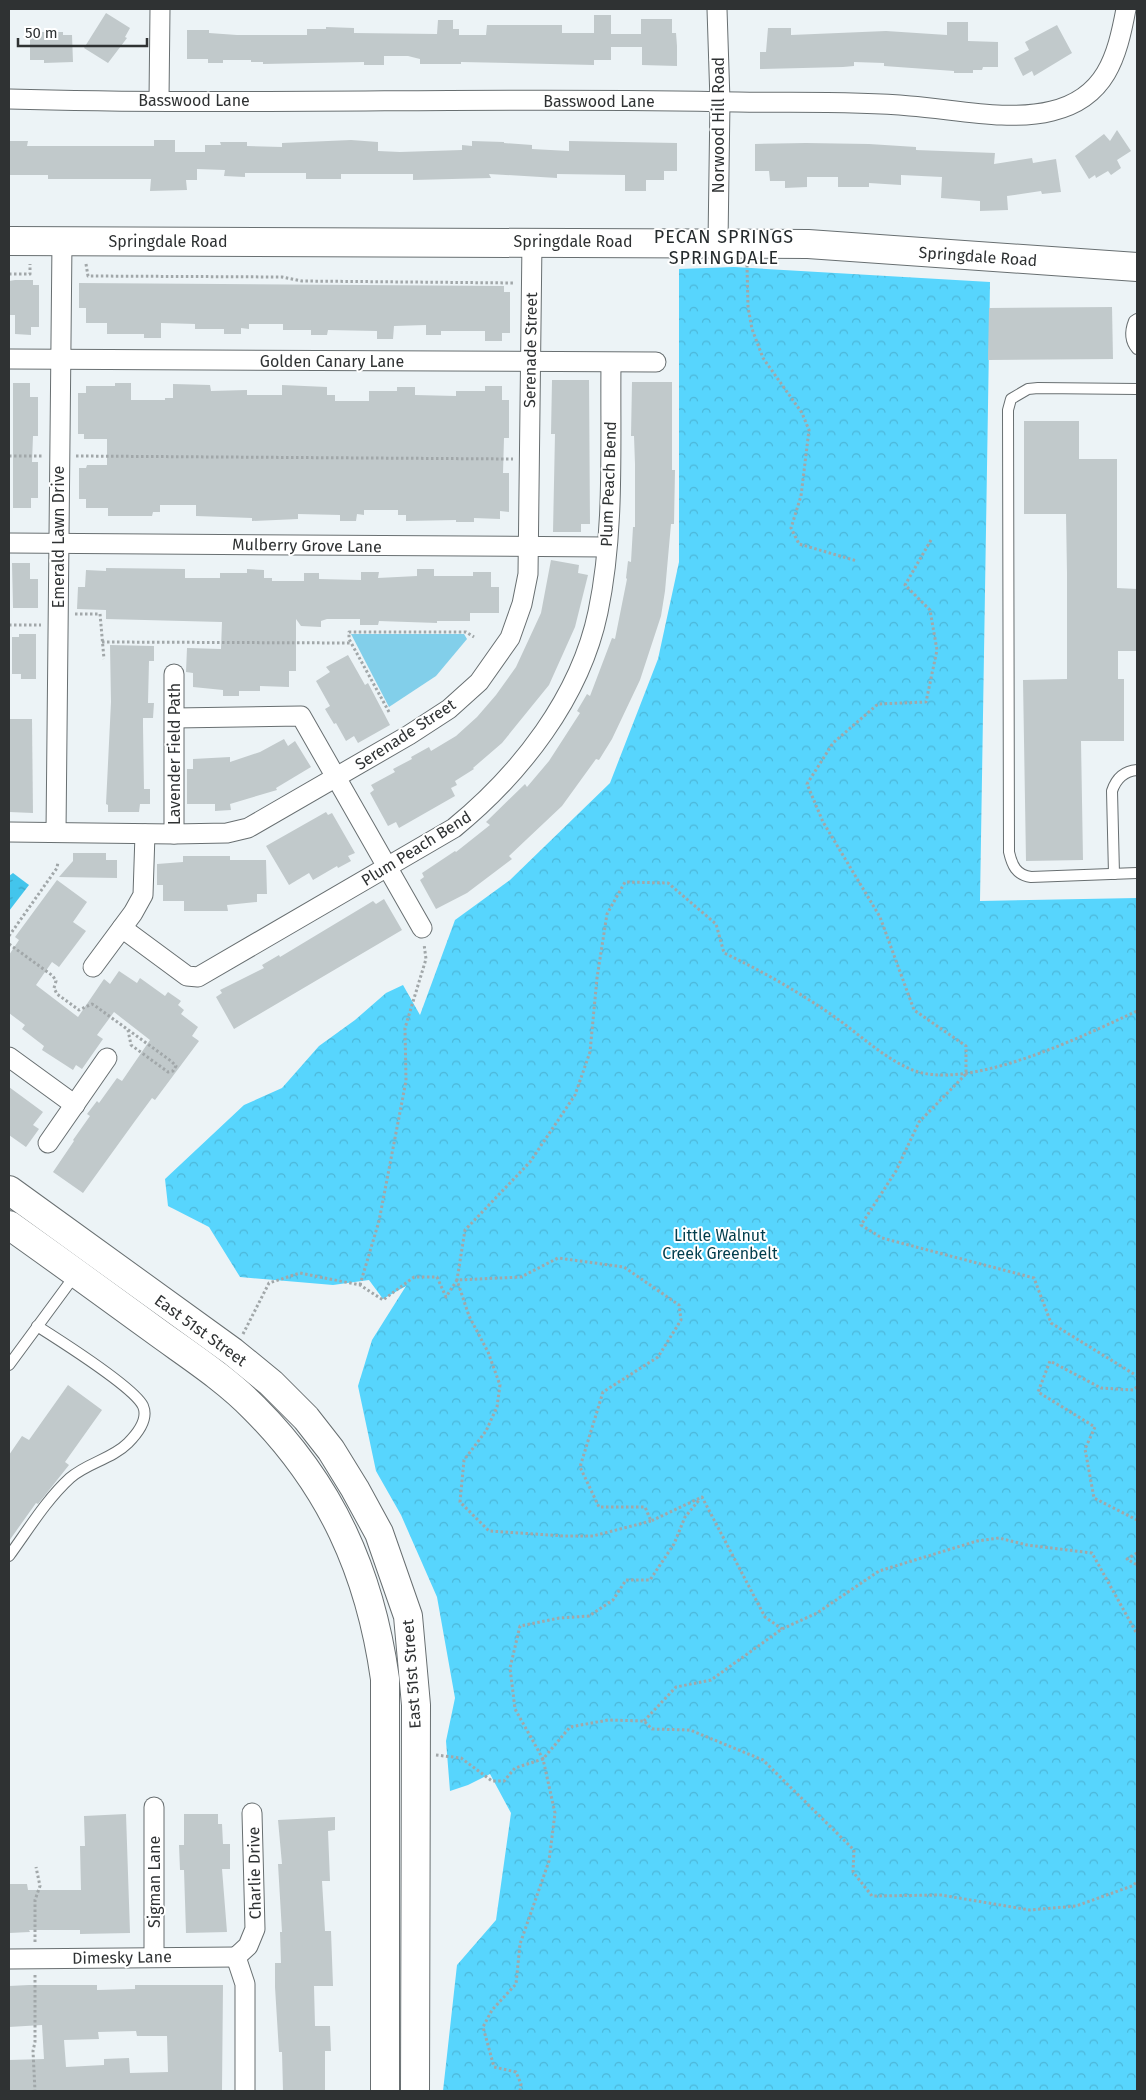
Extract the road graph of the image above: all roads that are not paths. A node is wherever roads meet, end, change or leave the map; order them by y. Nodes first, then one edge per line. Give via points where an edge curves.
1 (160, 9) edge
2 (717, 9) edge
3 (1126, 9) edge
4 (9, 98) edge
5 (159, 100) junction
6 (720, 101) junction
7 (9, 241) edge
8 (532, 241) junction
9 (62, 242) junction
10 (718, 242) junction
11 (1137, 266) edge
12 (1137, 319) edge
13 (1137, 349) edge
14 (9, 359) edge
15 (59, 359) junction
16 (530, 361) junction
17 (656, 362) dead end
18 (611, 363) junction
19 (1137, 390) edge
20 (9, 543) edge
21 (58, 543) junction
22 (606, 546) junction
23 (528, 547) junction
24 (174, 674) dead end
25 (175, 718) junction
26 (1137, 770) edge
27 (337, 777) junction
28 (9, 832) edge
29 (56, 832) junction
30 (145, 834) junction
31 (174, 834) junction
32 (387, 868) junction
33 (1137, 872) edge
34 (1114, 874) junction
35 (122, 928) junction
36 (422, 928) road end
37 (93, 966) dead end
38 (9, 1057) edge
39 (107, 1058) dead end
40 (75, 1105) junction
41 (48, 1143) dead end
42 (9, 1190) edge
43 (9, 1225) edge
44 (94, 1252) junction
45 (76, 1273) junction
46 (37, 1326) junction
47 (10, 1361) edge
48 (9, 1556) edge
49 (154, 1807) dead end
50 (252, 1812) dead end
51 (236, 1956) junction
52 (154, 1957) junction
53 (9, 1959) edge
54 (245, 2091) edge
55 (385, 2091) edge
56 (415, 2091) edge

1 - 5 street
2 - 6 street, Norwood Hill Road
3 - 6 street, Basswood Lane via 1120,41 1106,76 1084,98 1054,111 1025,116 907,106
4 - 5 street, Basswood Lane
5 - 6 street, Basswood Lane
6 - 10 street, Norwood Hill Road
7 - 9 street, Springdale Road
8 - 9 street, Springdale Road
8 - 10 street, Springdale Road
8 - 16 street, Serenade Street
9 - 15 street, Emerald Lawn Drive
10 - 11 street, Springdale Road via 808,244
12 - 13 lane via 1131,331 1132,342
14 - 15 street, Golden Canary Lane
15 - 16 street, Golden Canary Lane
15 - 21 street, Emerald Lawn Drive
16 - 18 street, Golden Canary Lane
16 - 23 street, Serenade Street
17 - 18 street, Golden Canary Lane
18 - 22 street, Plum Peach Bend
19 - 34 lane via 1028,389 1011,399 1008,410 1009,852 1017,871 1031,877
20 - 21 street, Mulberry Grove Lane
21 - 23 street, Mulberry Grove Lane
21 - 29 street, Emerald Lawn Drive
22 - 23 street, Mulberry Grove Lane
22 - 32 street, Plum Peach Bend via 598,613 588,643 554,718 537,743 487,801 454,828
23 - 27 street, Serenade Street via 528,574 517,622 510,638 479,682 449,709
24 - 25 street, Lavender Field Path
25 - 27 street via 301,716
25 - 31 street, Lavender Field Path
26 - 34 lane via 1123,775 1112,791
27 - 31 street, Serenade Street via 241,831
27 - 32 street
28 - 29 street, Serenade Street
29 - 30 street, Serenade Street
30 - 31 street, Serenade Street
30 - 35 street via 143,895
32 - 35 street, Plum Peach Bend via 196,978 187,976
32 - 36 street
33 - 34 lane
35 - 37 street
38 - 40 street
39 - 40 street
40 - 41 street
42 - 44 street, East 51st Street
43 - 45 street, East 51st Street
44 - 45 street
44 - 56 street, East 51st Street via 271,1383 331,1450 379,1533 408,1616 416,1705
45 - 46 lane
45 - 55 street, East 51st Street via 215,1375 253,1407 307,1468 351,1546 376,1622 385,1679
46 - 47 lane
46 - 48 lane via 127,1388 143,1407 144,1421 137,1434 117,1452 84,1468 66,1483
49 - 52 street, Sigman Lane
50 - 51 street, Charlie Drive via 255,1930 248,1946
51 - 52 street, Dimesky Lane
51 - 54 street via 245,1984
52 - 53 street, Dimesky Lane

